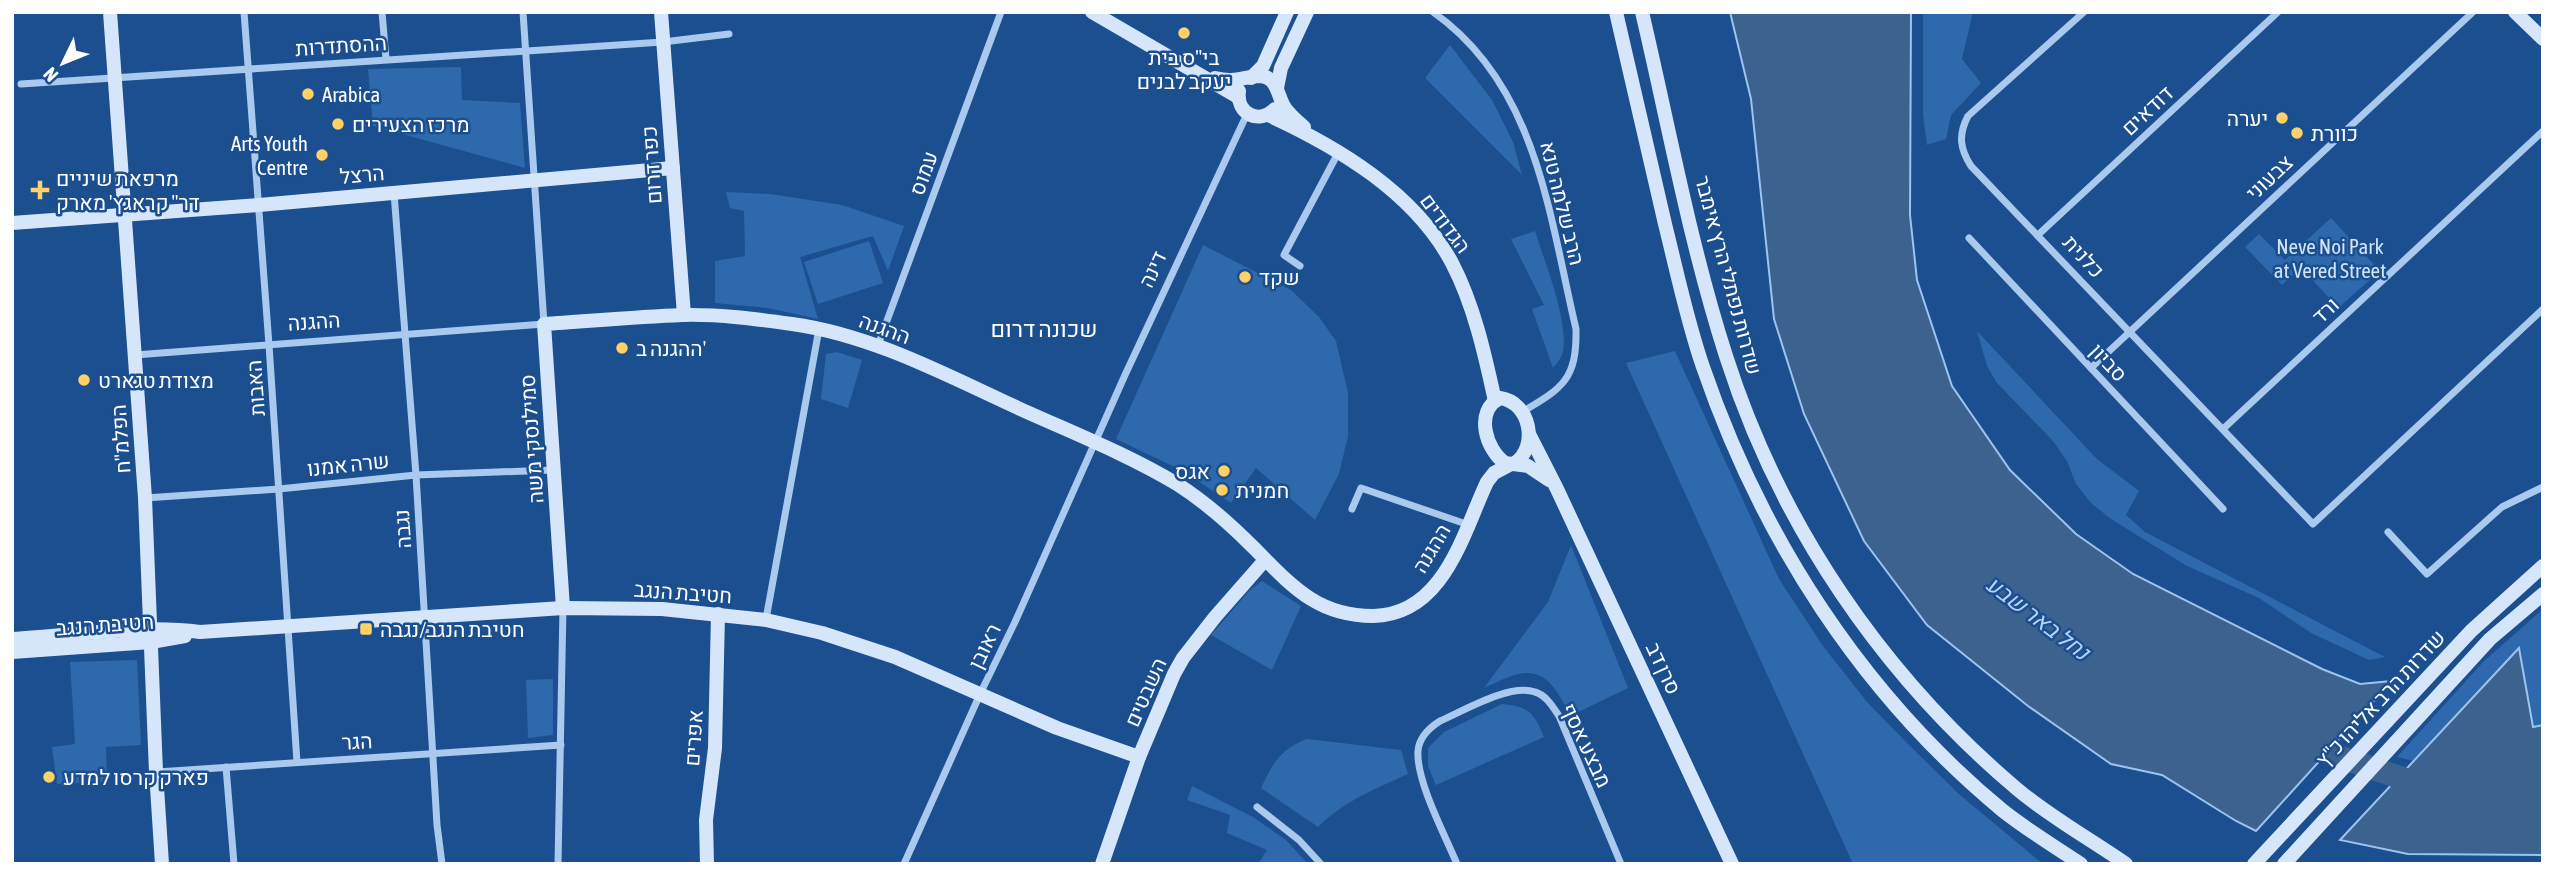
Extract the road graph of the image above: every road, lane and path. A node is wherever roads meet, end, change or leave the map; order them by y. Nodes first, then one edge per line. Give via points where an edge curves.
1 (110, 12) edge
2 (244, 12) edge
3 (382, 12) edge
4 (523, 12) edge
5 (661, 12) edge
6 (1001, 12) edge
7 (1092, 12) edge
8 (1287, 12) edge
9 (1307, 12) edge
10 (1433, 12) edge
11 (1616, 12) edge
12 (1642, 12) edge
13 (2084, 12) edge
14 (2278, 12) edge
15 (2473, 12) edge
16 (2515, 12) edge
17 (2521, 12) edge
18 (2530, 25) junction
19 (729, 34) dead end
20 (2543, 39) edge
21 (663, 42) junction
22 (526, 51) junction
23 (386, 59) junction
24 (248, 68) junction
25 (1203, 76) junction
26 (114, 77) junction
27 (1250, 78) junction
28 (21, 84) dead end
29 (1278, 91) junction
30 (1238, 97) junction
31 (1247, 114) junction
32 (1268, 115) junction
33 (2543, 131) edge
34 (1332, 149) junction
35 (673, 168) junction
36 (535, 180) junction
37 (394, 193) junction
38 (259, 205) junction
39 (124, 215) junction
40 (12, 223) edge
41 (2039, 234) junction
42 (1969, 238) dead end
43 (1300, 266) dead end
44 (2543, 309) edge
45 (684, 315) junction
46 (544, 324) junction
47 (819, 329) junction
48 (2130, 331) junction
49 (406, 334) junction
50 (270, 345) junction
51 (878, 345) junction
52 (135, 355) junction
53 (2091, 368) junction
54 (1495, 401) junction
55 (1522, 412) junction
56 (2223, 429) junction
57 (1529, 435) junction
58 (1094, 442) junction
59 (1490, 448) junction
60 (1513, 464) junction
61 (554, 470) junction
62 (416, 475) junction
63 (2543, 487) edge
64 (279, 489) junction
65 (1557, 489) junction
66 (1483, 491) junction
67 (145, 498) junction
68 (1352, 509) dead end
69 (2223, 509) dead end
70 (1469, 524) junction
71 (2388, 532) dead end
72 (1265, 560) junction
73 (2543, 566) edge
74 (2543, 594) edge
75 (563, 608) junction
76 (718, 614) junction
77 (425, 617) junction
78 (766, 620) junction
79 (288, 626) junction
80 (151, 636) junction
81 (12, 639) edge
82 (12, 652) edge
83 (981, 692) junction
84 (561, 745) junction
85 (433, 754) junction
86 (1139, 757) junction
87 (297, 762) junction
88 (226, 767) junction
89 (156, 772) junction
90 (1257, 807) dead end
91 (2051, 844) junction
92 (2256, 861) edge
93 (162, 864) edge
94 (234, 864) edge
95 (442, 864) edge
96 (558, 864) edge
97 (708, 864) edge
98 (904, 864) edge
99 (1102, 864) edge
100 (1321, 864) edge
101 (1457, 864) edge
102 (1620, 864) edge
103 (1732, 864) edge
104 (2073, 864) edge
105 (2081, 864) edge
106 (2126, 864) edge
107 (2284, 864) edge

1 - 26 street, הפלמ"ח
2 - 24 street, האבות
3 - 23 street
4 - 22 street, סמילנסקי משה
5 - 21 street, כפר דרום
6 - 51 street, עמוס
7 - 25 street
8 - 27 street via 1263,66
9 - 29 street via 1281,68
10 - 55 street, הרב שלמה טנא via 1485,62 1516,108 1537,167 1576,329 1572,370 1550,396
11 - 91 street via 1689,322 1756,498 1812,596 1892,702 2003,810
12 - 106 street, שדרות נפתלי הרץ אימבר via 1727,359 1760,445 1810,544 1884,652 1943,720 2019,790
13 - 41 street, כלנית via 1976,108 1963,125 1961,145 1971,166
14 - 41 street, דודאים
15 - 48 street, צבעוני
16 - 18 street
17 - 18 street
18 - 20 street
19 - 21 street, ההסתדרות
21 - 22 street, ההסתדרות
21 - 35 street, כפר דרום
22 - 23 street, ההסתדרות
22 - 36 street, סמילנסקי משה
23 - 24 street, ההסתדרות
24 - 26 street, ההסתדרות
24 - 38 street, האבות
25 - 27 street
25 - 30 street
26 - 28 street, ההסתדרות
26 - 39 street, הפלמ"ח
27 - 29 street via 1269,79
27 - 30 street
29 - 32 street via 1277,107
29 - 34 street, הגדודים via 1292,116
30 - 31 street
31 - 32 street
31 - 58 street, דינה
32 - 34 street, הגדודים
33 - 56 street, ורד
34 - 43 street via 1284,255
34 - 54 street, הגדודים via 1398,196 1437,239 1467,298
35 - 36 street, הרצל
35 - 45 street, כפר דרום
36 - 37 street, הרצל
36 - 46 street, סמילנסקי משה
37 - 38 street, הרצל
37 - 49 street, נגבה
38 - 39 street, הרצל
38 - 50 street, האבות
39 - 40 street, הרצל
39 - 52 street, הפלמ"ח
41 - 48 street, כלנית
42 - 53 street, סביון
44 - 56 street, כלנית via 2313,524
45 - 46 street, ההגנה
45 - 47 street, ההגנה
46 - 49 street, ההגנה
46 - 61 street, סמילנסקי משה
47 - 51 street, ההגנה
47 - 78 street
48 - 53 street, צבעוני
48 - 56 street, כלנית
49 - 50 street, ההגנה
49 - 62 street, נגבה
50 - 52 street, ההגנה
50 - 64 street, האבות
51 - 58 street, ההגנה
52 - 67 street, הפלמ"ח
53 - 69 street, סביון
54 - 55 street via 1514,402
54 - 59 street via 1486,418
55 - 57 street
57 - 60 street via 1525,454
57 - 65 street, סרן דב
58 - 72 street, ההגנה via 1179,485
58 - 83 street, ראובן
59 - 60 street via 1504,463
59 - 66 street, ההגנה
60 - 65 street, סרן דב via 1541,472
60 - 66 street, ההגנה via 1494,473
61 - 62 street, שרה אמנו
61 - 75 street, סמילנסקי משה
62 - 64 street, שרה אמנו
62 - 77 street, נגבה
63 - 71 street via 2502,507 2427,574
64 - 67 street, שרה אמנו
64 - 79 street, האבות
65 - 103 street, סרן דב
66 - 70 street, ההגנה
67 - 80 street, הפלמ"ח
68 - 70 street via 1362,488
70 - 72 street, ההגנה via 1436,585 1415,602 1388,614 1357,614 1318,604 1298,592
72 - 86 street, השבטים via 1183,658
73 - 92 street, שדרות הרב אליהו כ"ץ via 2485,618
74 - 107 street, שדרות הרב אליהו כ"ץ via 2490,639
75 - 76 street, חטיבת הנגב via 662,608
75 - 77 street, חטיבת הנגב
75 - 84 street, סמילנסקי משה
76 - 78 street, חטיבת הנגב
76 - 97 street, אפרים via 715,748 706,820
77 - 79 street, חטיבת הנגב
77 - 85 street, נגבה
78 - 83 street, חטיבת הנגב via 853,642
79 - 80 street, חטיבת הנגב
79 - 87 street, האבות
80 - 81 street, חטיבת הנגב
80 - 82 street, חטיבת הנגב
80 - 89 street, הפלמ"ח
83 - 86 street, חטיבת הנגב via 1058,728
83 - 98 street, ראובן
84 - 85 street, הגר
84 - 96 street, סמילנסקי משה
85 - 87 street, הגר
85 - 95 street, נגבה
86 - 99 street, השבטים
87 - 88 street, הגר
88 - 89 street, הגר
88 - 94 street
89 - 93 street, הפלמ"ח
90 - 100 street
91 - 104 street
91 - 105 street
101 - 102 street, מבצע אסף via 1422,778 1418,750 1422,738 1440,721 1520,691 1536,692 1559,716

